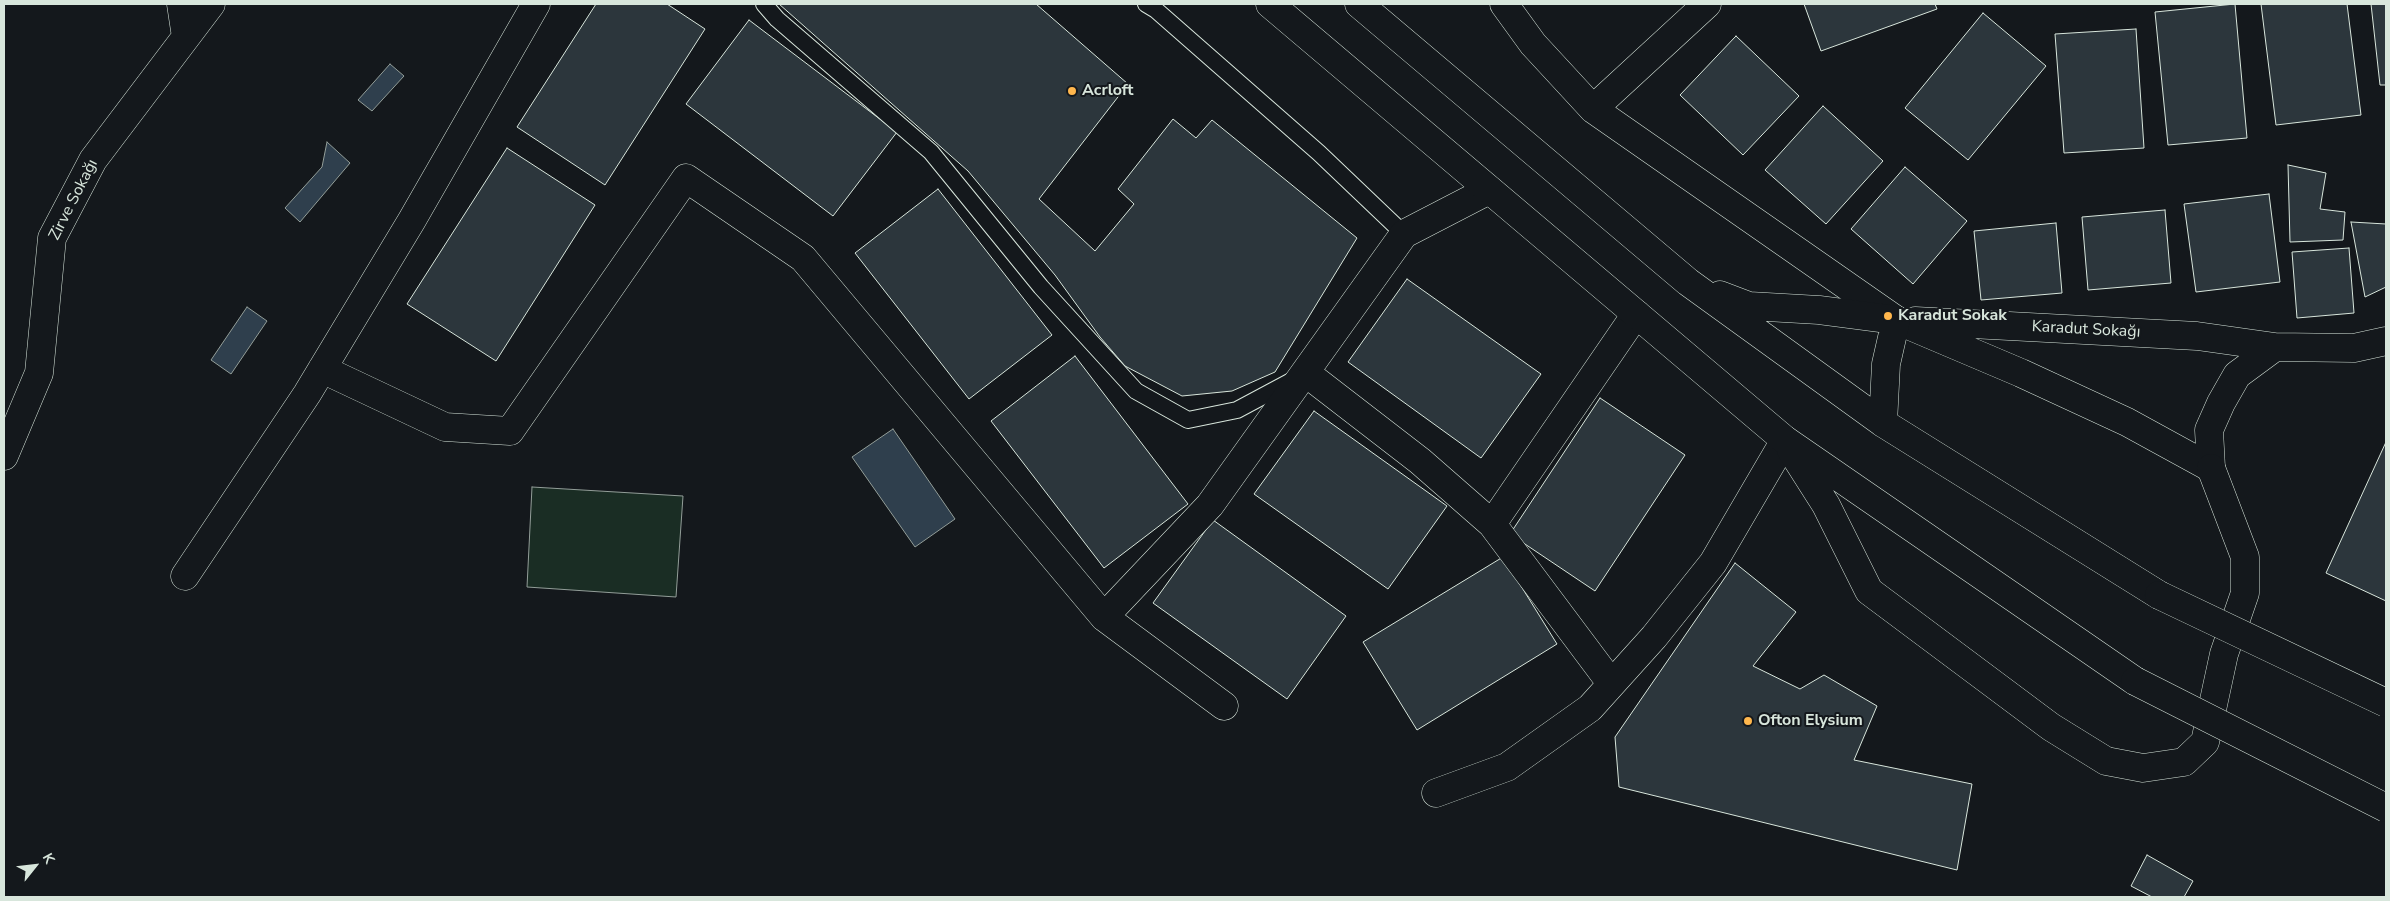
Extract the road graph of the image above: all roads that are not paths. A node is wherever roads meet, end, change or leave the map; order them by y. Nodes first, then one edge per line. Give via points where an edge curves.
1 (181, 4) edge
2 (211, 4) edge
3 (536, 4) edge
4 (764, 4) edge
5 (1146, 4) edge
6 (1270, 4) edge
7 (1359, 4) edge
8 (1504, 4) edge
9 (1707, 4) edge
10 (186, 37) junction
11 (1593, 109) junction
12 (1489, 190) junction
13 (1404, 234) junction
14 (1688, 282) junction
15 (1636, 314) junction
16 (1896, 320) junction
17 (2386, 341) edge
18 (2275, 347) junction
19 (322, 369) junction
20 (1306, 373) junction
21 (1884, 423) junction
22 (1785, 440) junction
23 (4, 456) edge
24 (2211, 468) junction
25 (1492, 524) junction
26 (185, 576) dead end
27 (1104, 617) junction
28 (1611, 683) junction
29 (2386, 703) edge
30 (1224, 706) dead end
31 (1436, 793) dead end
32 (2386, 808) edge

1 - 10 main road
2 - 10 main road, Zirve Sokağı
3 - 19 main road
4 - 20 lane via 777,19 930,152 1042,287 1136,391 1188,420 1237,410
5 - 13 lane via 1312,147
6 - 12 main road
7 - 14 main road
8 - 11 main road via 1533,44
9 - 11 main road
10 - 23 main road, Zirve Sokağı via 93,160 52,238 39,372
11 - 16 main road
12 - 13 main road
12 - 15 main road
13 - 20 main road
14 - 16 main road via 1750,306 1819,310
14 - 21 main road
15 - 22 main road
15 - 25 main road
16 - 18 main road, Karadut Sokağı via 2197,336
16 - 21 main road via 1886,364
16 - 24 main road via 2128,422
17 - 18 main road, Karadut Sokağı via 2354,348
18 - 24 main road via 2237,375 2221,403 2210,430
19 - 26 main road
19 - 27 main road via 445,427 510,431 686,178 802,258
20 - 25 main road via 1420,461
20 - 27 main road via 1210,505
21 - 29 main road, bridge via 2159,595
22 - 24 main road via 1826,505 1869,592 2050,727 2106,761 2143,768 2184,762 2205,742 2224,654 2246,593 2245,557
22 - 28 main road via 1713,563 1654,637
22 - 32 main road, bridge via 2135,681
25 - 28 main road
27 - 30 main road
28 - 31 main road via 1590,708 1507,767

